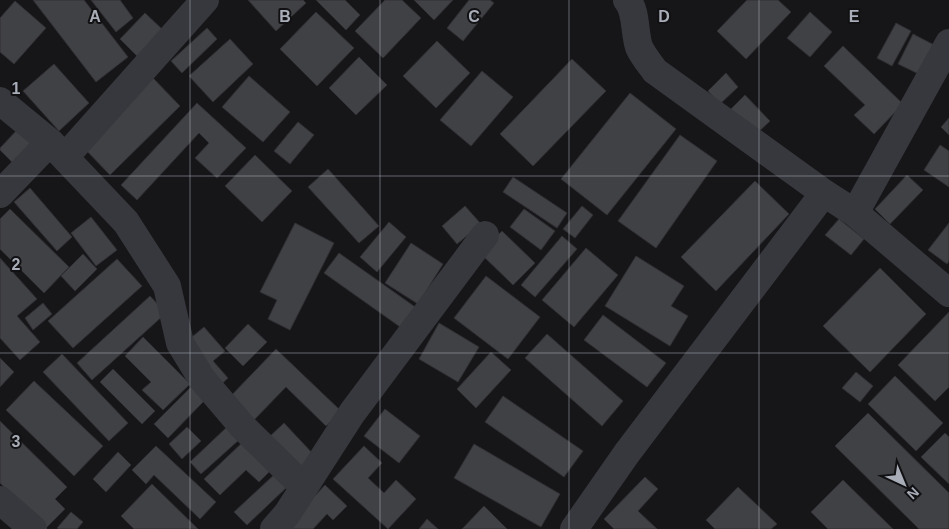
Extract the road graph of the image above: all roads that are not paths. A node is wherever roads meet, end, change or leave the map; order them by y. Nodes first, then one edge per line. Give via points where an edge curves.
1 (205, 0) edge
2 (627, 0) edge
3 (949, 43) edge
4 (0, 101) edge
5 (58, 150) junction
6 (824, 193) junction
7 (0, 194) edge
8 (855, 213) junction
9 (485, 235) dead end
10 (949, 292) edge
11 (304, 487) junction
12 (0, 500) edge
13 (33, 529) edge
14 (274, 529) edge
15 (574, 529) edge

1 - 5 street
2 - 6 street via 632,6 640,49 656,71
3 - 8 street
4 - 5 street
5 - 7 street
5 - 11 street via 126,222 167,286 180,343 202,379 242,426
6 - 8 street
6 - 15 street
8 - 10 street
9 - 11 street via 352,413
11 - 14 street
12 - 13 street

